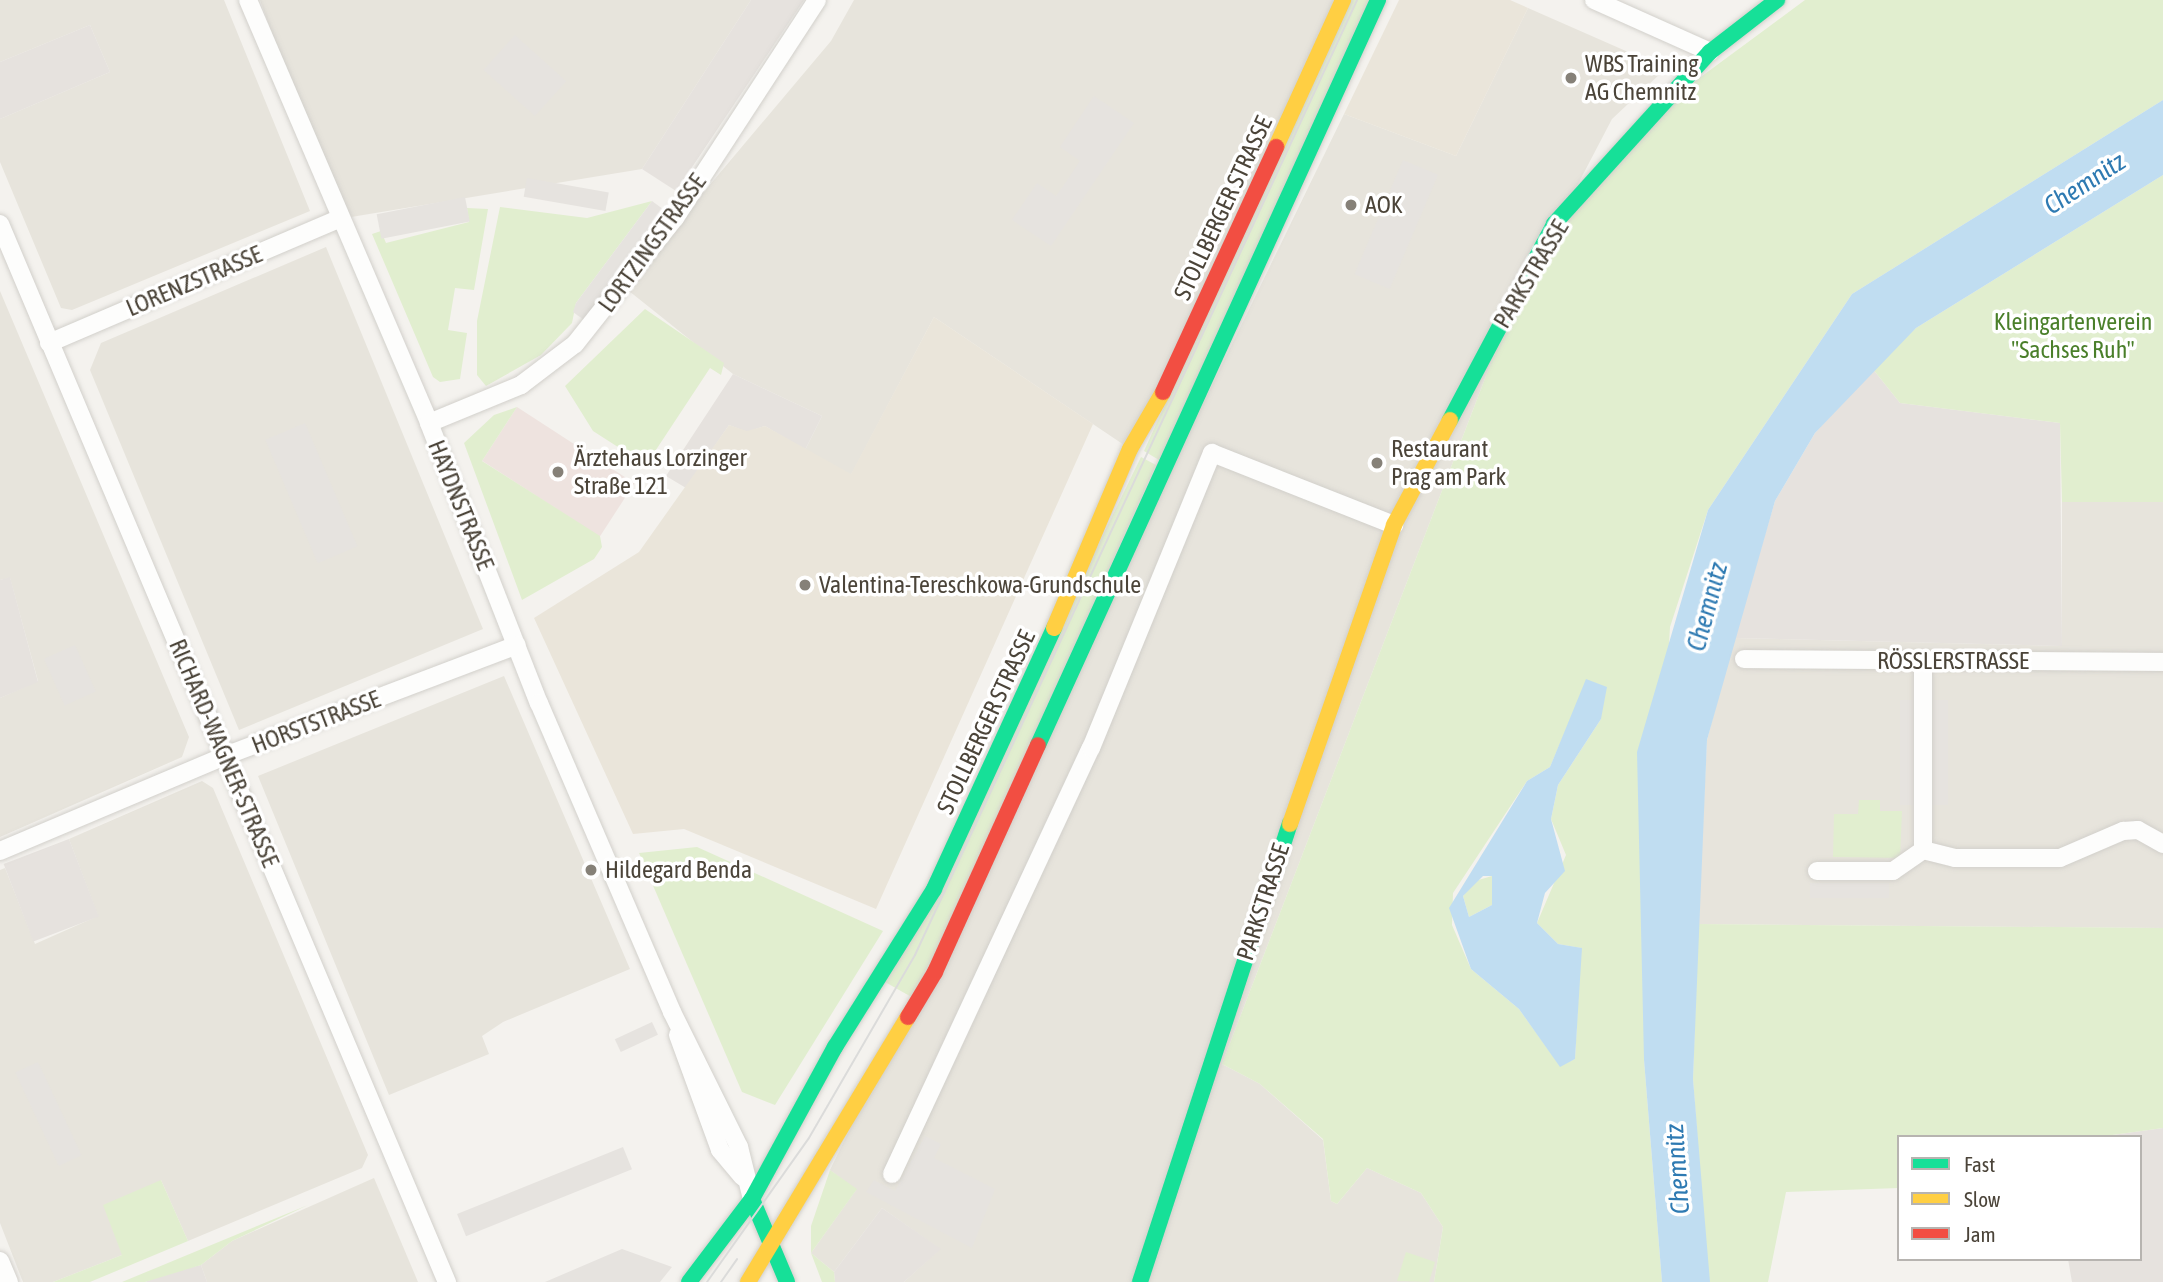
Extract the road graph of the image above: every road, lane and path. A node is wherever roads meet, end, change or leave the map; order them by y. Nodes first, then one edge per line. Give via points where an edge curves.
1 (248, 0) edge
2 (817, 0) edge
3 (1343, 0) edge
4 (1378, 0) edge
5 (1594, 0) edge
6 (1777, 0) edge
7 (1710, 52) junction
8 (339, 219) junction
9 (0, 224) edge
10 (49, 343) junction
11 (429, 423) junction
12 (1394, 525) junction
13 (517, 645) junction
14 (1744, 659) dead end
15 (1923, 660) junction
16 (2163, 662) edge
17 (225, 756) junction
18 (2163, 844) edge
19 (1923, 850) junction
20 (0, 852) edge
21 (1817, 871) dead end
22 (892, 1174) dead end
23 (752, 1199) junction
24 (772, 1249) junction
25 (0, 1261) edge
26 (9, 1282) edge
27 (447, 1282) edge
28 (689, 1282) edge
29 (748, 1282) edge
30 (787, 1282) edge
31 (1140, 1282) edge

1 - 8 street, HAYDNSTRASSE
2 - 11 street, LORTZINGSTRASSE via 675,218 575,344 521,385
3 - 23 main road, STOLLBERGER STRASSE via 1164,391 1130,449 934,890 835,1047
4 - 24 main road via 935,972
5 - 7 street
6 - 7 main road, PARKSTRASSE
7 - 12 main road, PARKSTRASSE via 1555,224
8 - 10 street, LORENZSTRASSE
8 - 11 street, HAYDNSTRASSE
9 - 10 street, RICHARD-WAGNER-STRASSE
10 - 17 street, RICHARD-WAGNER-STRASSE
11 - 13 street, HAYDNSTRASSE
12 - 22 street via 1212,453 1091,748
12 - 31 main road, PARKSTRASSE via 1252,931
13 - 17 street, HORSTSTRASSE
13 - 23 street, HAYDNSTRASSE via 672,1012 729,1124
14 - 15 street, RÖSSLERSTRASSE
15 - 16 street, RÖSSLERSTRASSE
15 - 19 street
17 - 20 street, HORSTSTRASSE
17 - 27 street, RICHARD-WAGNER-STRASSE
18 - 19 street via 2123,831 2060,858 1955,858
19 - 21 street via 1893,871
23 - 24 main road, HAYDNSTRASSE
23 - 28 main road, STOLLBERGER STRASSE
24 - 29 main road
24 - 30 main road, HAYDNSTRASSE
25 - 26 street

